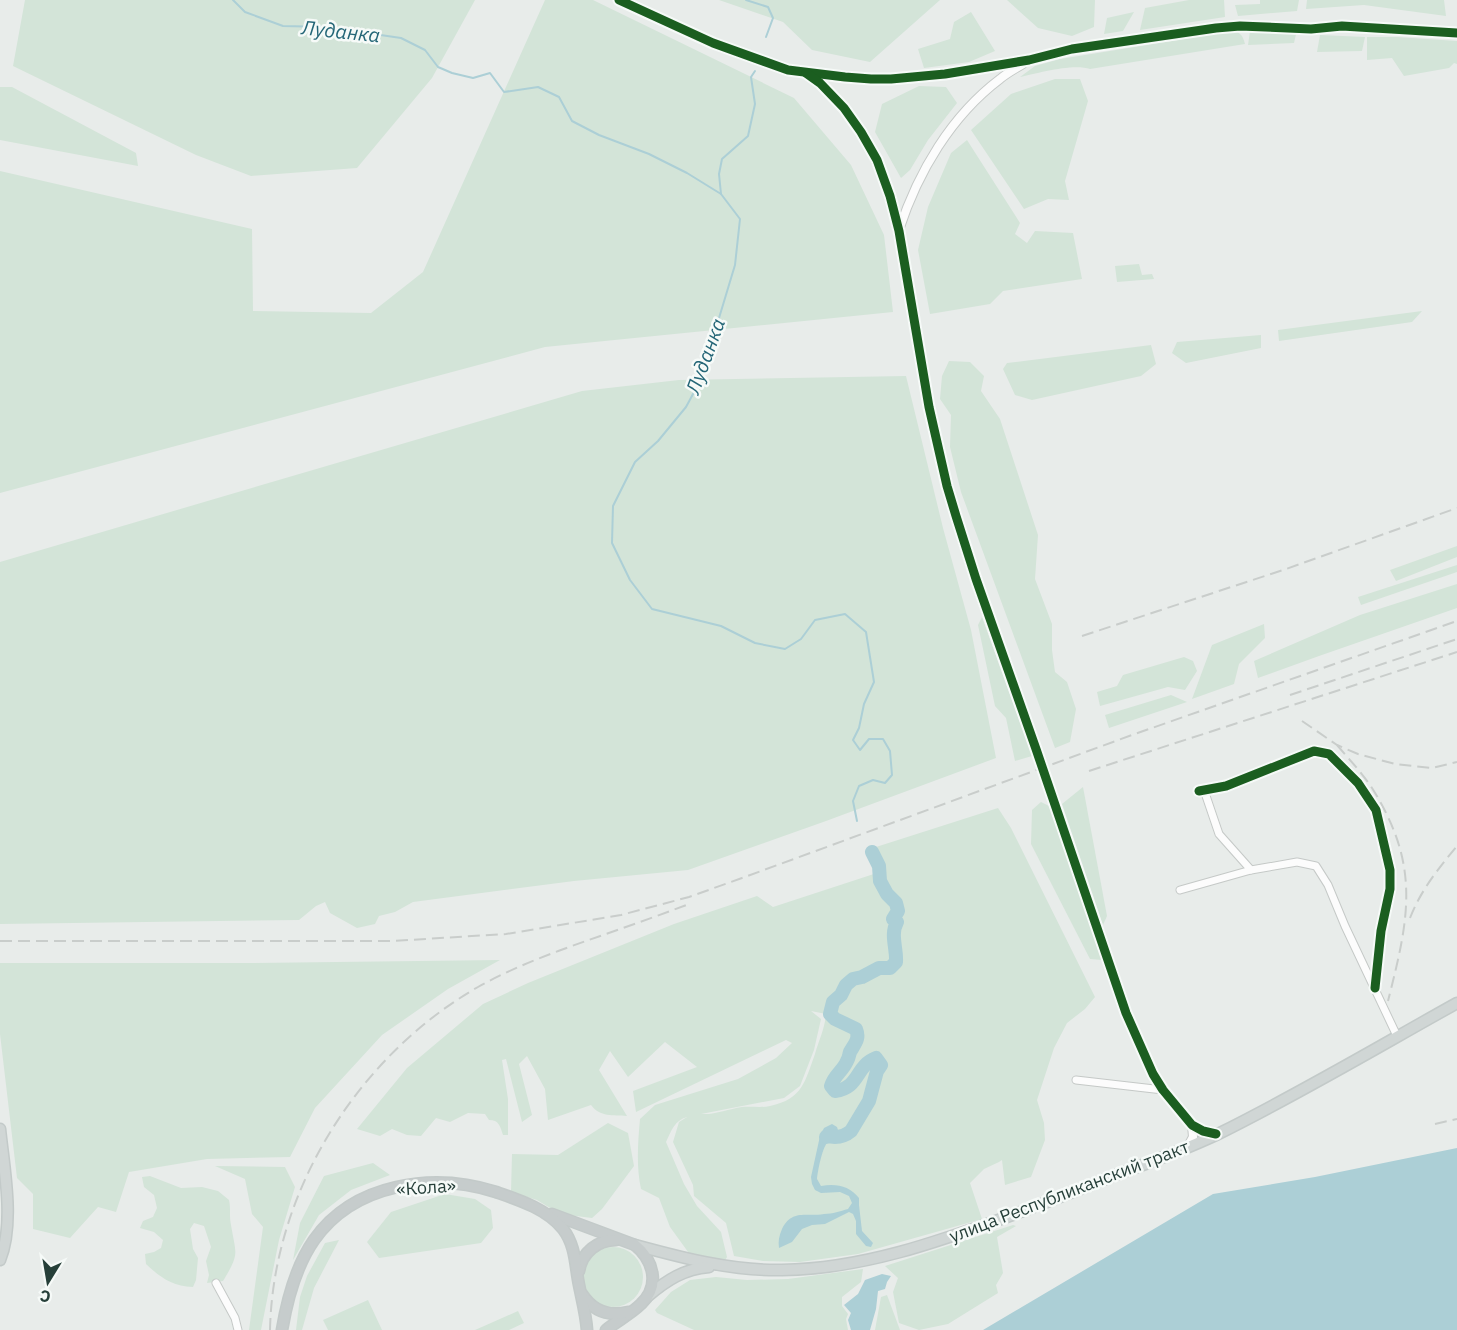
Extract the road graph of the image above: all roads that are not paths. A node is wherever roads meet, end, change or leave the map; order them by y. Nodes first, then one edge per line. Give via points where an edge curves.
1 (619, 0) edge
2 (1457, 33) edge
3 (1029, 60) junction
4 (806, 73) junction
5 (899, 231) junction
6 (1251, 870) junction
7 (1180, 890) dead end
8 (1375, 988) junction
9 (1457, 1003) edge
10 (1397, 1036) junction
11 (1076, 1080) dead end
12 (1163, 1090) junction
13 (1192, 1125) junction
14 (0, 1129) edge
15 (1216, 1134) junction
16 (1187, 1148) junction
17 (537, 1208) junction
18 (620, 1240) junction
19 (635, 1245) junction
20 (1, 1258) edge
21 (722, 1266) junction
22 (578, 1276) junction
23 (216, 1283) dead end
24 (582, 1294) junction
25 (648, 1296) junction
26 (634, 1309) junction
27 (238, 1330) edge
28 (282, 1330) edge
29 (587, 1330) edge
30 (606, 1330) edge

1 - 4 street via 713,43
2 - 3 street via 1342,26 1240,26 1072,49
3 - 4 street via 891,79
3 - 5 street via 1000,78 949,132 917,184
4 - 5 street via 844,108 861,132 877,160
5 - 12 street, bridge via 929,407 947,486 975,579 1126,1013
6 - 7 street
6 - 8 street via 1297,862 1316,866
6 - 8 street via 1219,834 1202,791 1226,786 1314,751 1329,754 1358,783 1376,810 1390,870
8 - 10 street
9 - 10 main road, улица Республиканский тракт
10 - 15 main road, улица Республиканский тракт
11 - 12 street
12 - 13 street
13 - 15 street
13 - 16 street via 1193,1137
14 - 20 main road via 7,1206
15 - 16 main road, улица Республиканский тракт
16 - 21 main road, улица Республиканский тракт via 920,1247 834,1266 764,1270
17 - 18 highway
17 - 22 highway, «Кола» via 567,1234
17 - 28 highway, «Кола» via 480,1187 446,1182 389,1188 366,1197 342,1211 314,1240 297,1274
18 - 19 highway
18 - 22 highway via 599,1243 591,1249
19 - 21 main road
19 - 25 highway via 652,1268
21 - 25 main road via 683,1273
22 - 24 highway
23 - 27 street
24 - 26 highway via 593,1307 609,1314
24 - 29 highway
25 - 26 highway
26 - 30 highway

